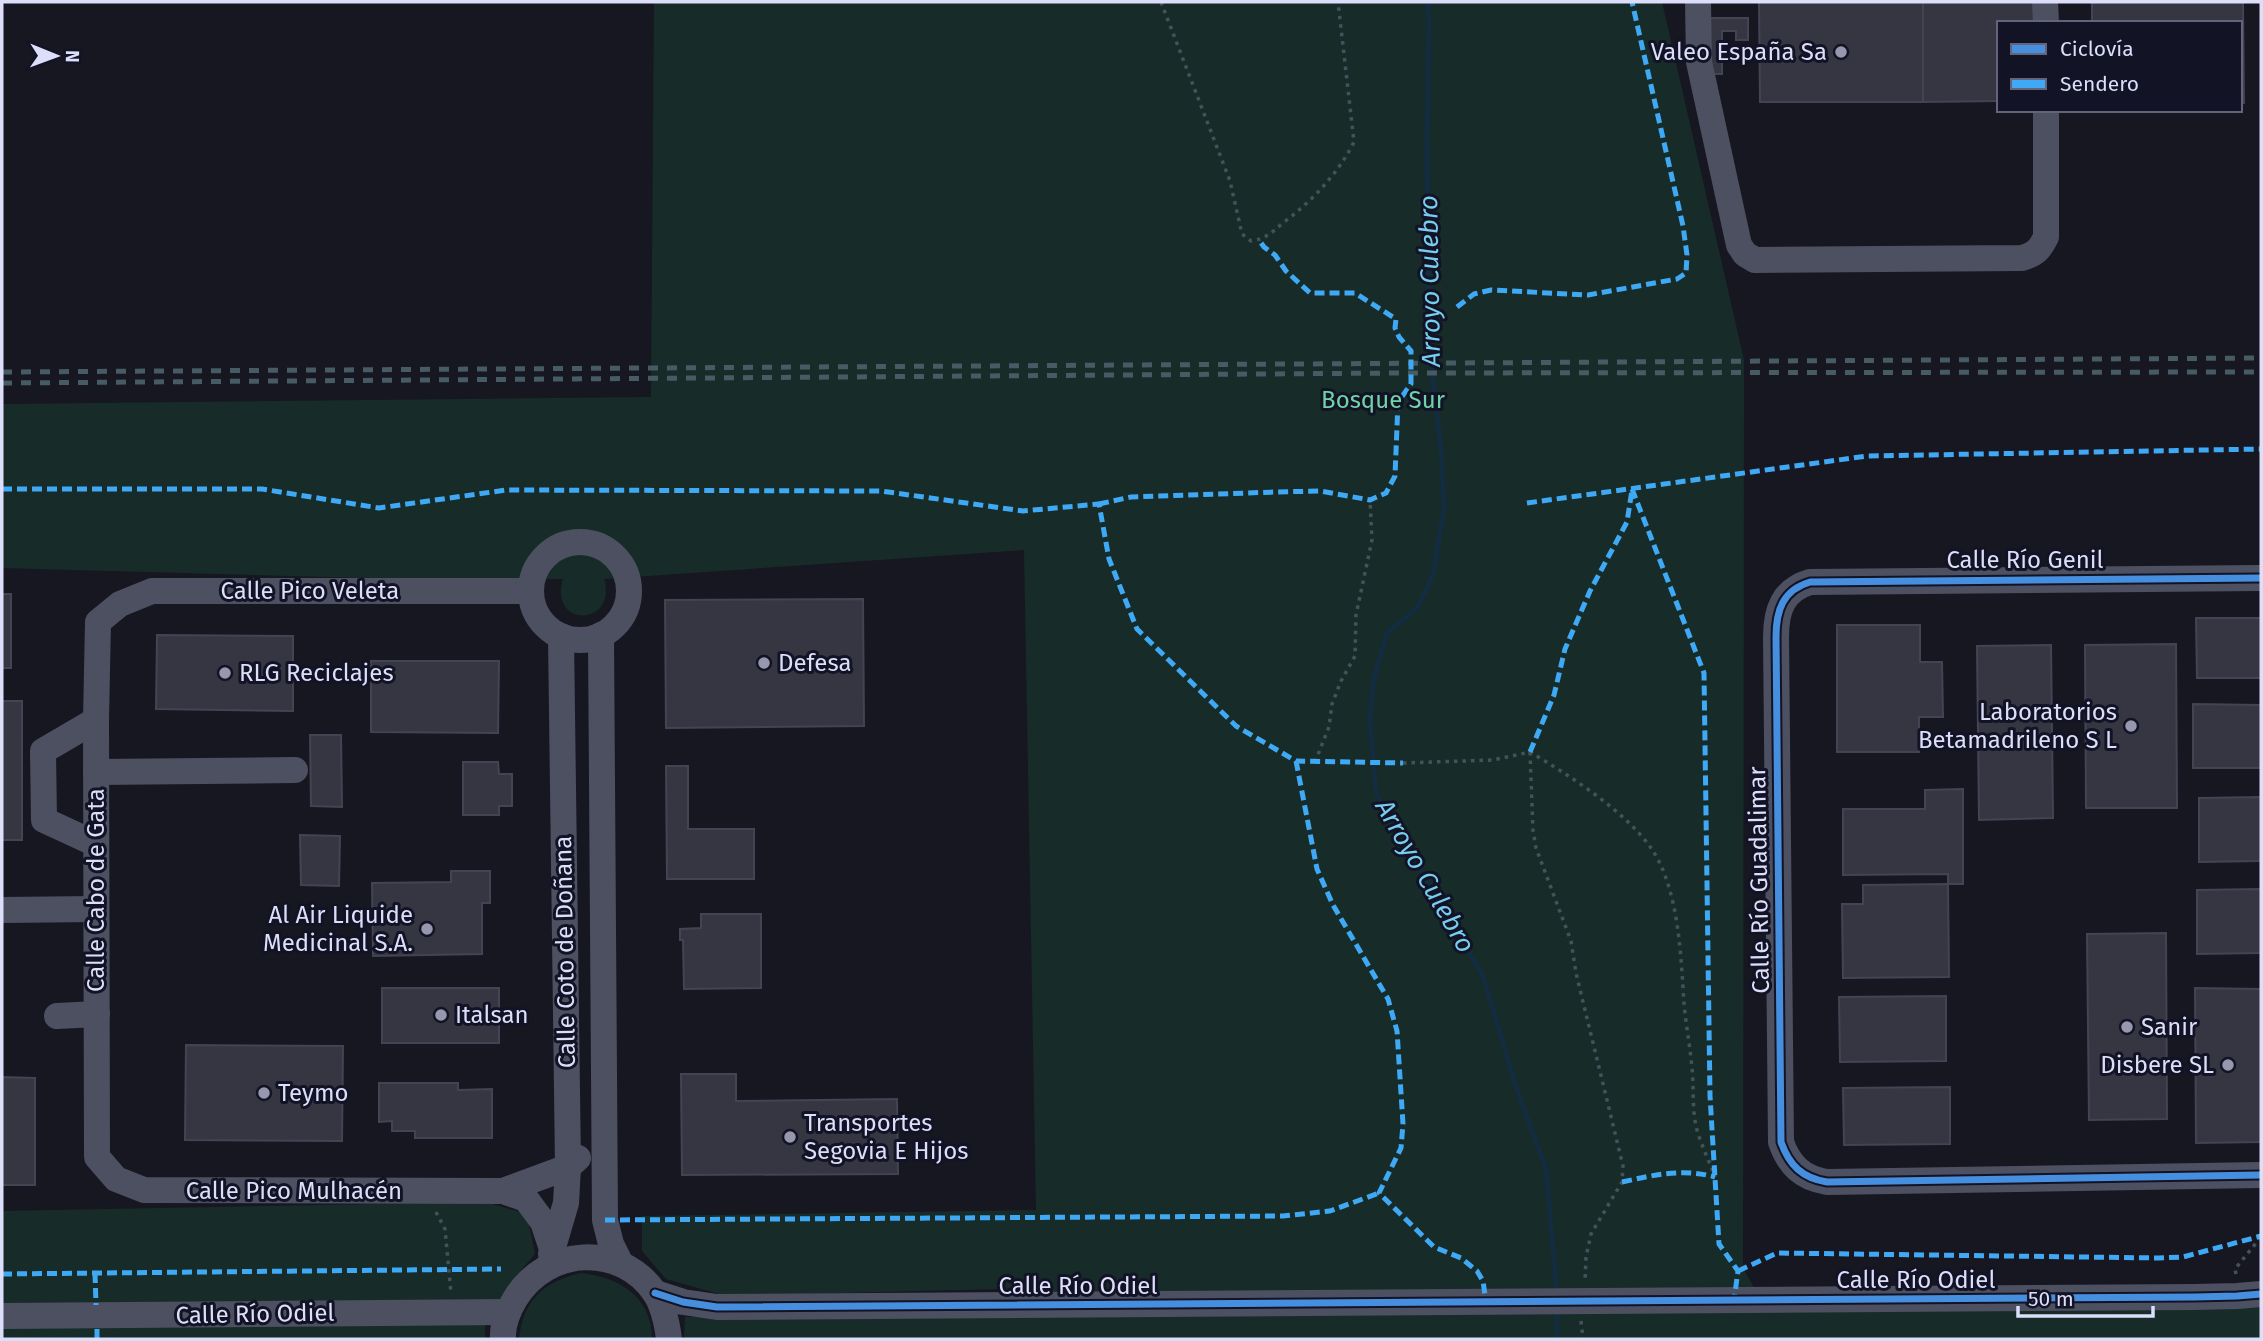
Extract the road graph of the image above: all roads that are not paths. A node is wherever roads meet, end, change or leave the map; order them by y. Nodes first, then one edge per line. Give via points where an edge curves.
1 (1698, 2) edge
2 (2045, 2) edge
3 (2046, 21) edge
4 (2046, 112) edge
5 (2261, 578) edge
6 (531, 590) junction
7 (1791, 591) joint
8 (97, 622) joint
9 (601, 635) junction
10 (561, 636) junction
11 (96, 720) junction
12 (295, 771) dead end
13 (96, 772) junction
14 (96, 844) junction
15 (96, 909) junction
16 (2, 910) edge
17 (97, 1014) junction
18 (57, 1016) dead end
19 (606, 1136) junction
20 (97, 1157) joint
21 (568, 1167) junction
22 (2261, 1175) edge
23 (503, 1191) junction
24 (550, 1257) junction
25 (621, 1264) junction
26 (654, 1293) junction
27 (2249, 1295) edge
28 (508, 1312) junction
29 (2, 1316) edge
30 (503, 1339) edge
31 (668, 1339) edge

1 - 4 street via 1699,62 1739,245 1755,260 2033,255 2046,237
2 - 3 street
5 - 7 street, Calle Río Genil via 1819,581
6 - 8 street, Calle Pico Veleta via 152,592 120,604
6 - 9 street via 537,567 556,548 584,542 611,553 621,564 629,595 620,620
6 - 10 street via 541,621
7 - 22 street, Calle Río Guadalimar via 1776,619 1776,637 1781,1142 1796,1169 1827,1182
8 - 11 street, Calle Cabo de Gata
9 - 10 street via 574,640
9 - 19 street, Calle Coto de Doñana
10 - 21 street, Calle Coto de Doñana
11 - 13 street, Calle Cabo de Gata
11 - 14 street via 43,751 44,820
12 - 13 street
13 - 14 street, Calle Cabo de Gata
14 - 15 street, Calle Cabo de Gata
15 - 16 street
15 - 17 street, Calle Cabo de Gata
17 - 18 street
17 - 20 street, Calle Cabo de Gata
19 - 21 street, Calle Pico Mulhacén
19 - 25 street, Calle Coto de Doñana via 606,1220
20 - 23 street, Calle Pico Mulhacén via 116,1179 144,1191
21 - 23 street, Calle Pico Mulhacén
21 - 24 street, Calle Coto de Doñana via 566,1203
23 - 24 street, Calle Pico Mulhacén via 526,1199 542,1222
24 - 25 street via 584,1256
24 - 28 street via 523,1285
25 - 26 street via 640,1276
26 - 27 street, Calle Río Odiel via 717,1307
26 - 31 street via 665,1314
28 - 29 street, Calle Río Odiel
28 - 30 street

